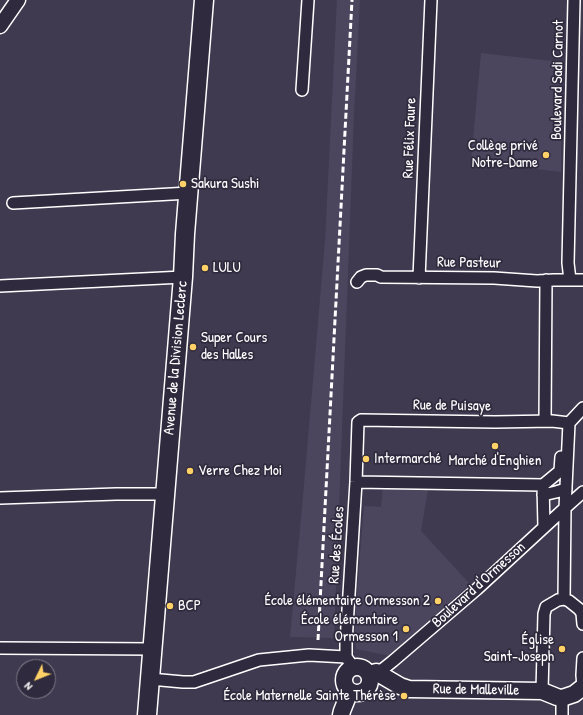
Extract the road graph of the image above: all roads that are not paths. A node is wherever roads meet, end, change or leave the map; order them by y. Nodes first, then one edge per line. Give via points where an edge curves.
1 (18, 0) edge
2 (204, 0) edge
3 (308, 0) edge
4 (431, 0) edge
5 (574, 0) edge
6 (0, 26) edge
7 (302, 90) dead end
8 (189, 193) junction
9 (13, 203) dead end
10 (183, 277) junction
11 (420, 278) junction
12 (546, 280) junction
13 (570, 280) junction
14 (583, 280) edge
15 (357, 282) dead end
16 (0, 286) edge
17 (583, 408) edge
18 (545, 421) junction
19 (358, 422) joint
20 (565, 423) junction
21 (564, 471) junction
22 (356, 482) junction
23 (566, 489) junction
24 (543, 490) junction
25 (583, 492) edge
26 (165, 494) junction
27 (0, 498) edge
28 (565, 508) junction
29 (547, 525) junction
30 (565, 531) junction
31 (564, 599) junction
32 (583, 624) edge
33 (0, 648) edge
34 (153, 649) junction
35 (583, 658) edge
36 (349, 662) junction
37 (373, 673) junction
38 (150, 679) junction
39 (583, 687) edge
40 (350, 691) junction
41 (542, 691) junction
42 (562, 698) junction
43 (147, 715) edge
44 (341, 715) edge
45 (562, 715) edge

1 - 6 street
2 - 8 main road, Avenue de la Division Leclerc
3 - 7 street
4 - 11 street, Rue Félix Faure
5 - 13 street, Boulevard Sadi Carnot via 568,263
8 - 9 street
8 - 10 main road, Avenue de la Division Leclerc
10 - 16 street
10 - 26 main road, Avenue de la Division Leclerc
11 - 12 street, Rue Pasteur
11 - 15 street, Rue Pasteur via 366,275
12 - 13 street, Rue Pasteur
12 - 18 street
13 - 14 street, Rue Pasteur
17 - 20 street
18 - 19 street, Rue de Puisaye
18 - 20 street, Rue de Puisaye
19 - 22 street, Rue des Écoles
20 - 21 street
21 - 23 street
21 - 24 street
22 - 24 street
22 - 36 street, Rue des Écoles via 346,642
23 - 24 street via 556,492
23 - 25 street
23 - 28 street
24 - 29 street
25 - 28 street, Boulevard d'Ormesson
26 - 27 street
26 - 34 main road, Avenue de la Division Leclerc
28 - 29 street, Boulevard d'Ormesson
28 - 30 street
29 - 30 street via 556,525
29 - 37 street, Boulevard d'Ormesson via 393,662
30 - 31 street
31 - 32 street via 579,609
31 - 41 street via 552,602 546,607 544,614
33 - 34 street
34 - 38 main road, Avenue de la Division Leclerc
35 - 39 street
36 - 37 main road
36 - 38 street via 309,655 259,660 194,682
36 - 40 main road via 344,679
37 - 40 main road via 366,690 358,693
37 - 41 main road, Rue de Malleville via 409,689
38 - 43 main road, Avenue de la Division Leclerc
39 - 42 main road via 574,694
40 - 44 main road
41 - 42 main road, Rue de Malleville via 550,696
42 - 45 street

